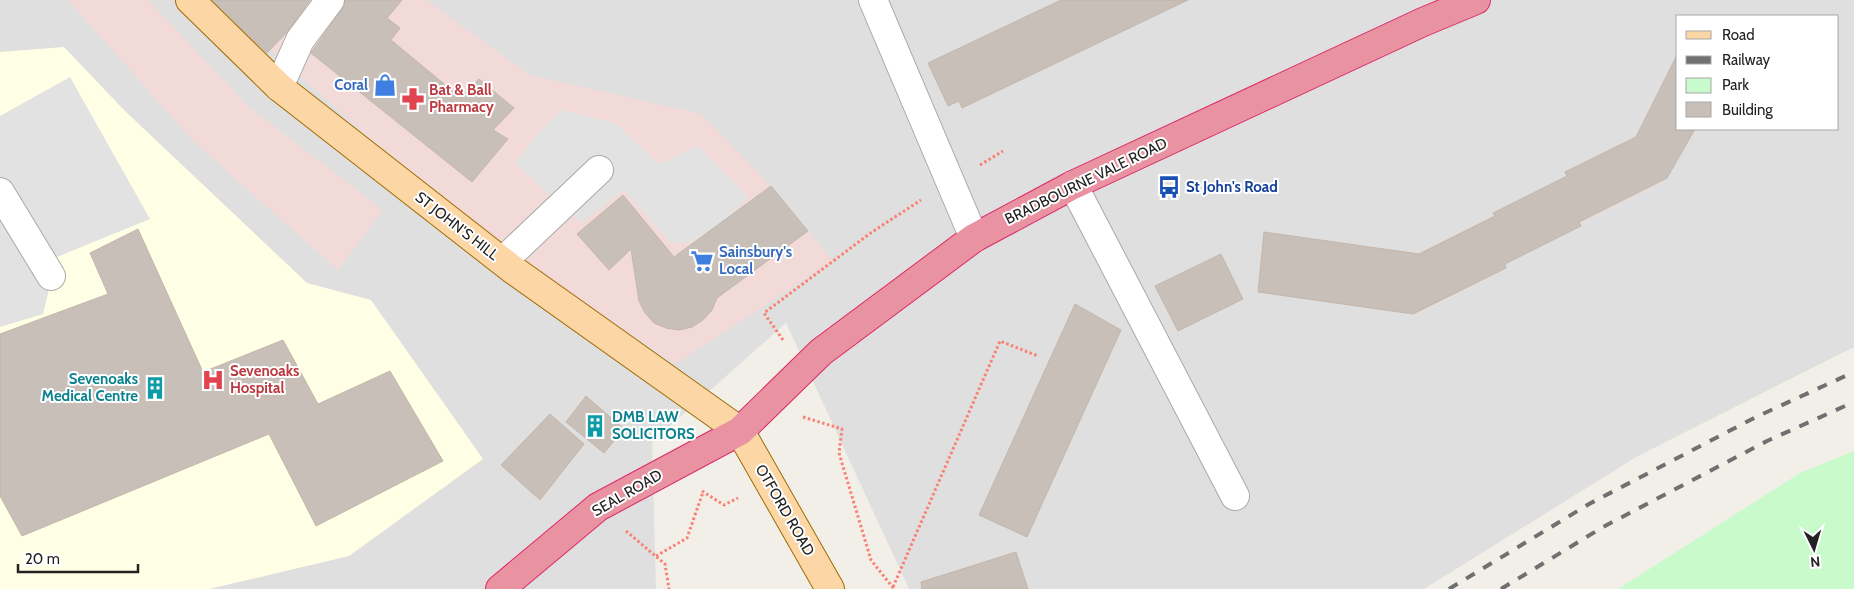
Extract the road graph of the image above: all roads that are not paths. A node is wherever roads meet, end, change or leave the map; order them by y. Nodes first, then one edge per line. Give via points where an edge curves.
1 (190, 0) edge
2 (330, 0) edge
3 (873, 0) edge
4 (1476, 0) edge
5 (279, 87) junction
6 (599, 170) dead end
7 (1072, 185) junction
8 (0, 192) edge
9 (974, 238) junction
10 (503, 261) junction
11 (50, 276) dead end
12 (740, 431) junction
13 (1235, 496) dead end
14 (500, 589) edge
15 (830, 589) edge

1 - 5 main road, ST JOHN'S HILL
2 - 5 lane via 300,40
3 - 9 lane
4 - 7 highway, BRADBOURNE VALE ROAD
5 - 10 main road, ST JOHN'S HILL
6 - 10 lane
7 - 9 highway, BRADBOURNE VALE ROAD
7 - 13 lane
8 - 11 lane
9 - 12 highway, BRADBOURNE VALE ROAD via 821,352
10 - 12 main road, ST JOHN'S HILL
12 - 14 highway, SEAL ROAD via 598,507
12 - 15 main road, OTFORD ROAD

